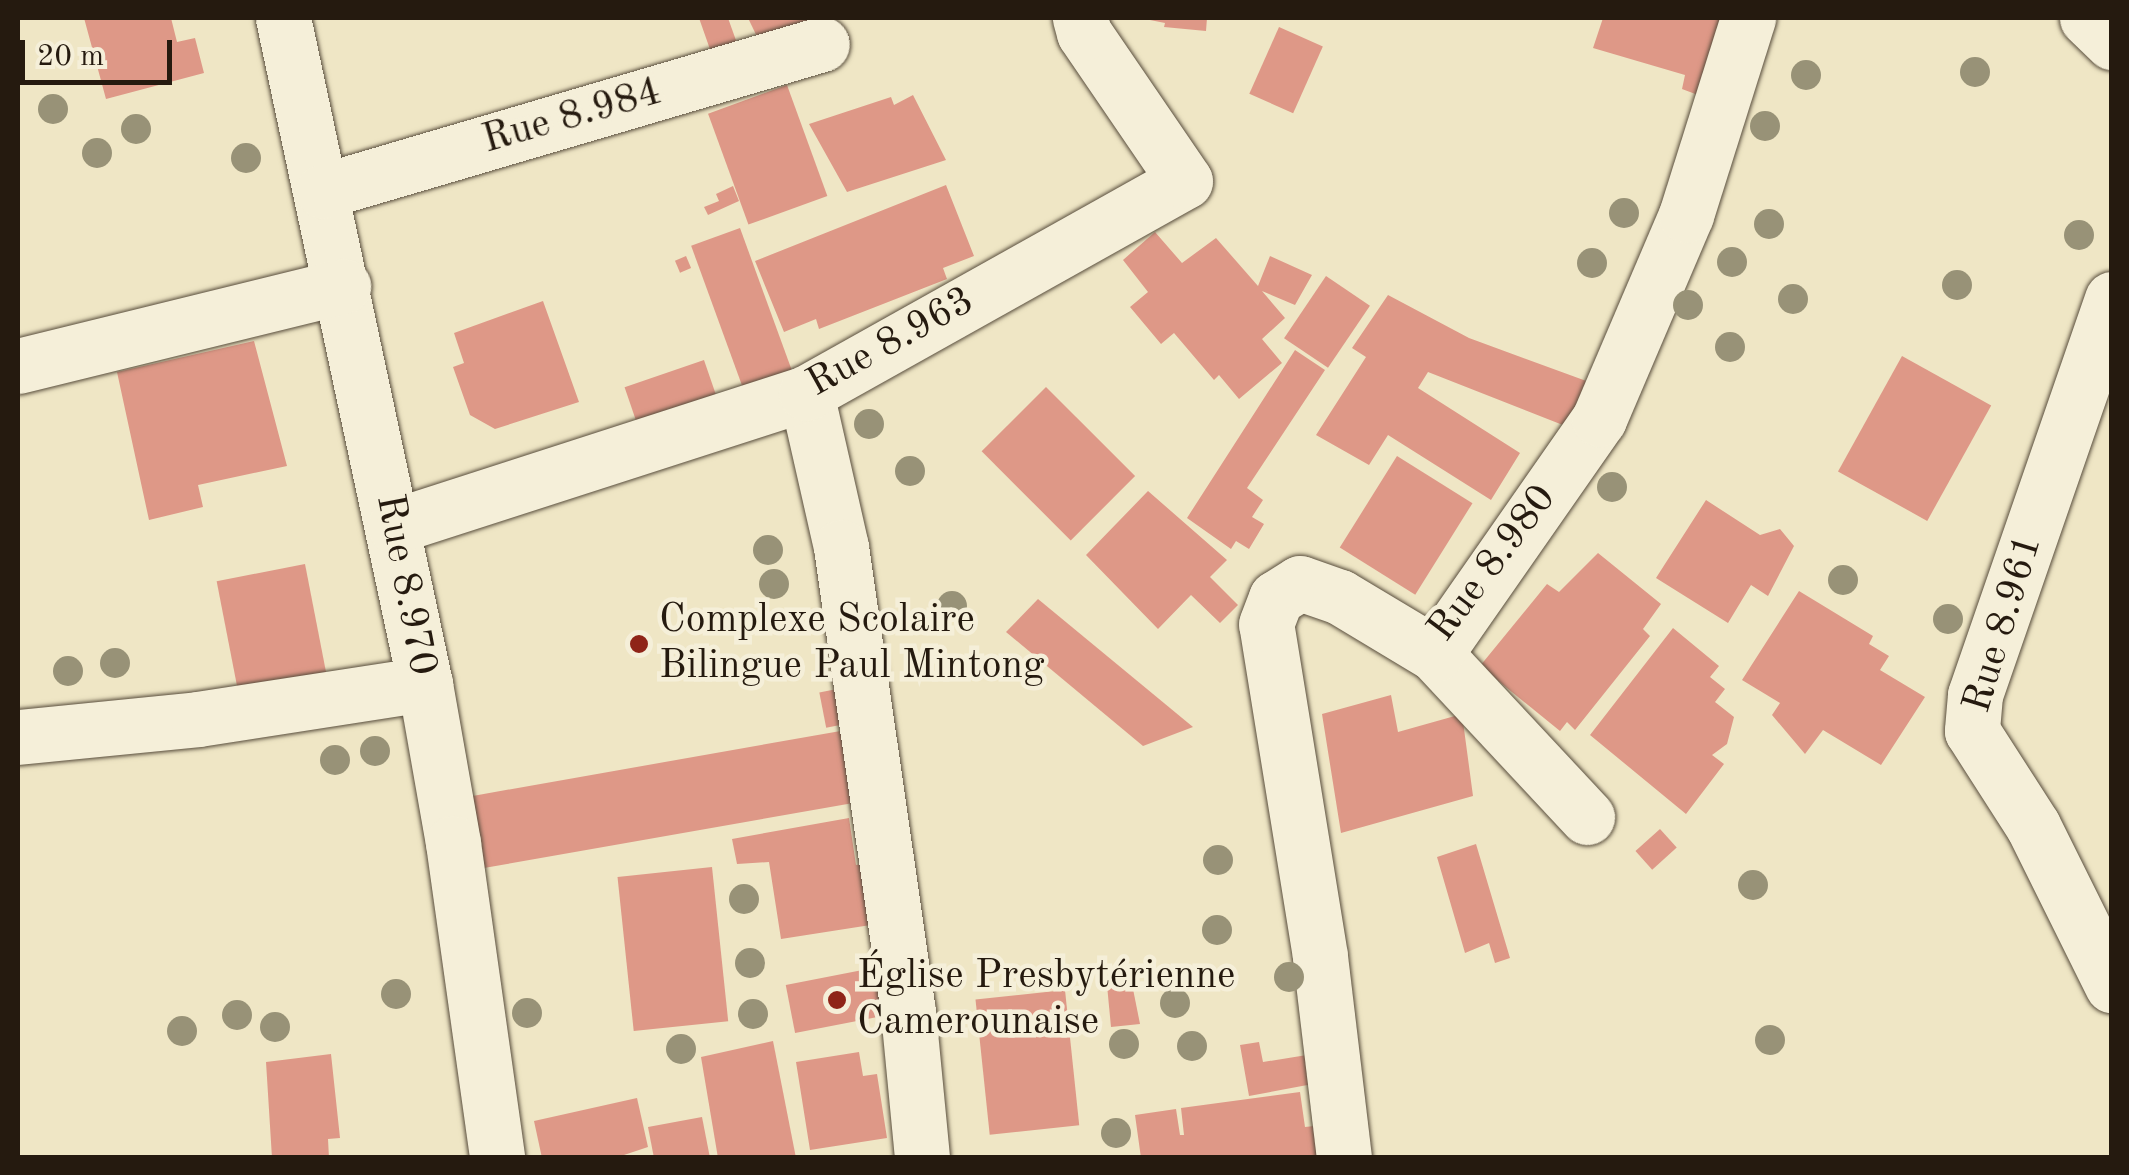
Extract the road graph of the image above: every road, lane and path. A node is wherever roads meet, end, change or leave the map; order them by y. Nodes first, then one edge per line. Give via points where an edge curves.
1 (284, 18) edge
2 (1080, 18) edge
3 (1748, 18) edge
4 (2087, 18) edge
5 (2112, 42) edge
6 (822, 44) dead end
7 (323, 190) junction
8 (343, 286) junction
9 (2112, 300) edge
10 (2101, 364) edge
11 (18, 366) edge
12 (806, 392) junction
13 (394, 526) junction
14 (1435, 654) junction
15 (424, 684) junction
16 (18, 737) edge
17 (1587, 817) dead end
18 (2112, 985) edge
19 (498, 1158) edge
20 (922, 1158) edge
21 (1344, 1158) edge

1 - 7 street, Rue 8.970
2 - 12 street, Rue 8.963 via 1185,181
3 - 14 street, Rue 8.980 via 1686,215 1599,419
4 - 5 street
6 - 7 street, Rue 8.984
7 - 8 street, Rue 8.970
8 - 11 street
8 - 13 street, Rue 8.970
9 - 10 street, Rue 8.961
10 - 18 street, Rue 8.961 via 1975,695 1972,732 2033,826
12 - 13 street, Rue 8.963
12 - 20 street via 841,547 908,1012
13 - 15 street, Rue 8.970
14 - 17 street
14 - 21 street, Rue 8.980 via 1340,597 1300,583 1276,598 1266,624 1320,956
15 - 16 street via 198,719
15 - 19 street, Rue 8.970 via 454,843

